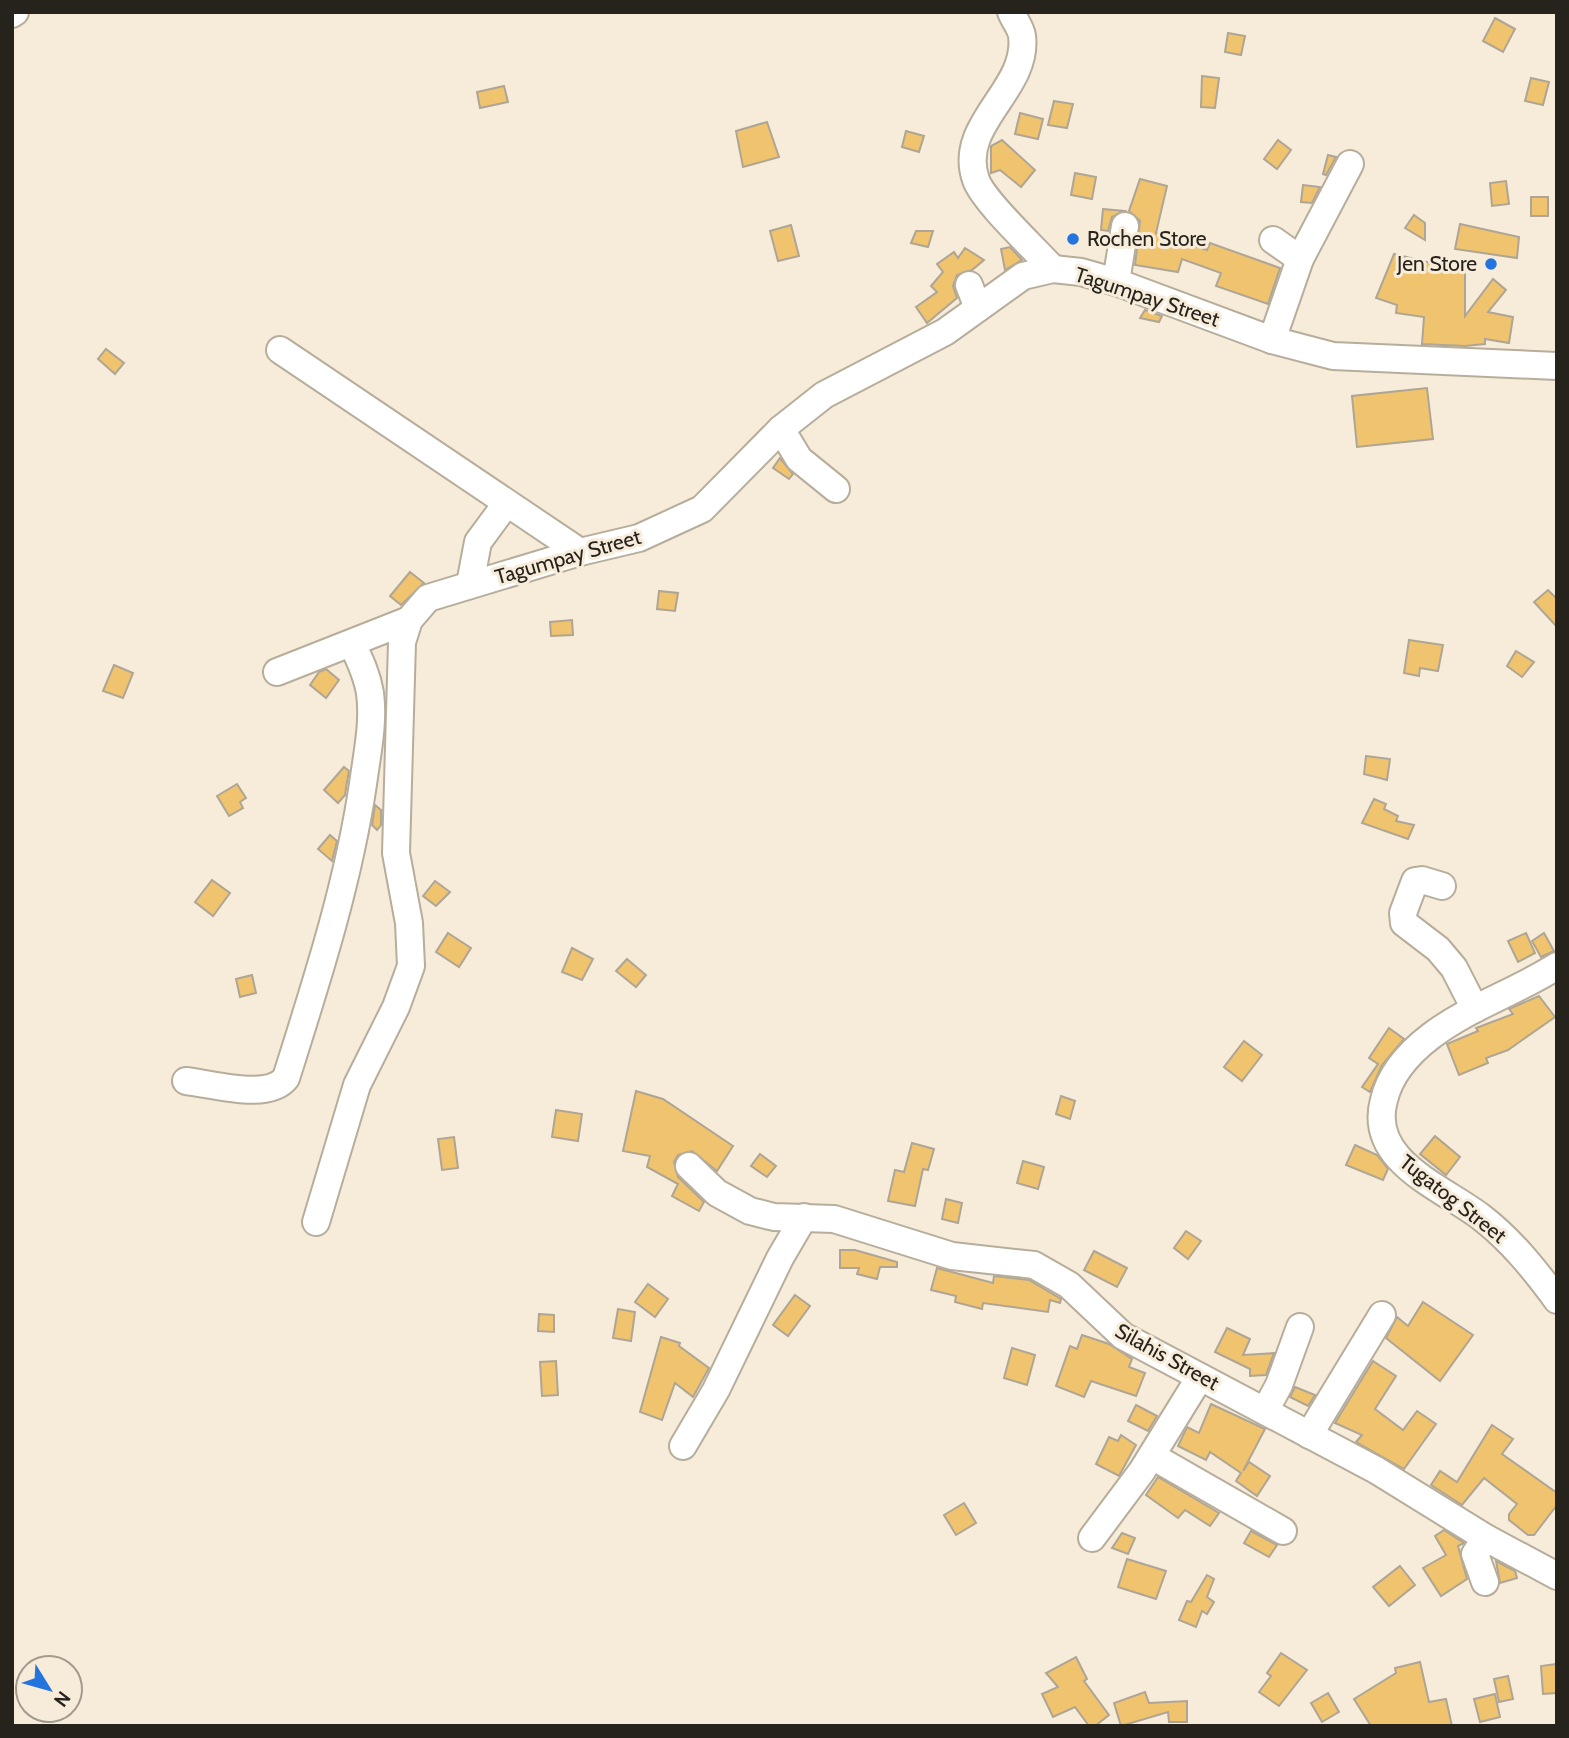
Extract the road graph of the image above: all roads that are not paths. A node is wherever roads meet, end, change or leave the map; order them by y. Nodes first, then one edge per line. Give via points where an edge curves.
1 (1011, 12) edge
2 (1350, 164) dead end
3 (1125, 226) dead end
4 (1273, 240) dead end
5 (1300, 259) junction
6 (1052, 269) junction
7 (1116, 282) junction
8 (1272, 340) junction
9 (280, 350) dead end
10 (1557, 366) edge
11 (781, 429) junction
12 (836, 489) dead end
13 (506, 504) junction
14 (580, 552) junction
15 (470, 584) junction
16 (408, 621) junction
17 (352, 644) junction
18 (277, 672) dead end
19 (1441, 886) dead end
20 (1557, 966) edge
21 (1475, 1009) junction
22 (186, 1081) dead end
23 (689, 1166) dead end
24 (804, 1217) junction
25 (316, 1222) dead end
26 (1557, 1300) edge
27 (1382, 1315) dead end
28 (1300, 1327) dead end
29 (1200, 1377) junction
30 (1265, 1412) junction
31 (1309, 1435) junction
32 (683, 1446) dead end
33 (1153, 1456) junction
34 (1283, 1531) dead end
35 (1092, 1538) dead end
36 (1486, 1538) junction
37 (1557, 1576) edge
38 (1485, 1582) dead end

1 - 6 street via 1022,34 1021,57 977,135 976,180
2 - 5 street
3 - 7 street
4 - 5 street
5 - 8 street
6 - 7 street, Tagumpay Street
6 - 11 street, Tagumpay Street via 974,297 911,352 824,395
7 - 8 street, Tagumpay Street
8 - 10 street, Tagumpay Street via 1358,359
9 - 13 street
11 - 12 street via 799,459
11 - 14 street, Tagumpay Street via 702,509 639,538
13 - 14 street
13 - 15 street via 478,542
14 - 15 street, Tagumpay Street
15 - 16 street, Tagumpay Street via 428,598
16 - 17 street
16 - 25 street via 402,642 396,853 409,923 411,966 357,1085
17 - 18 street
17 - 22 street via 365,672 371,730 355,842 286,1078 279,1087 266,1091
19 - 21 street via 1415,881 1403,913 1404,923 1454,968
20 - 21 street, Tugatog Street
21 - 26 street, Tugatog Street via 1432,1035 1406,1058 1385,1093 1381,1128 1399,1159 1482,1218
23 - 24 street, Silahis Street via 717,1193 750,1211
24 - 29 street, Silahis Street via 857,1224 952,1256 1034,1265 1069,1286 1123,1336
24 - 32 street
27 - 31 street
28 - 30 street
29 - 30 street, Silahis Street
29 - 33 street
30 - 31 street, Silahis Street
31 - 36 street, Silahis Street
33 - 34 street
33 - 35 street
36 - 37 street, Silahis Street
36 - 38 street via 1475,1554

